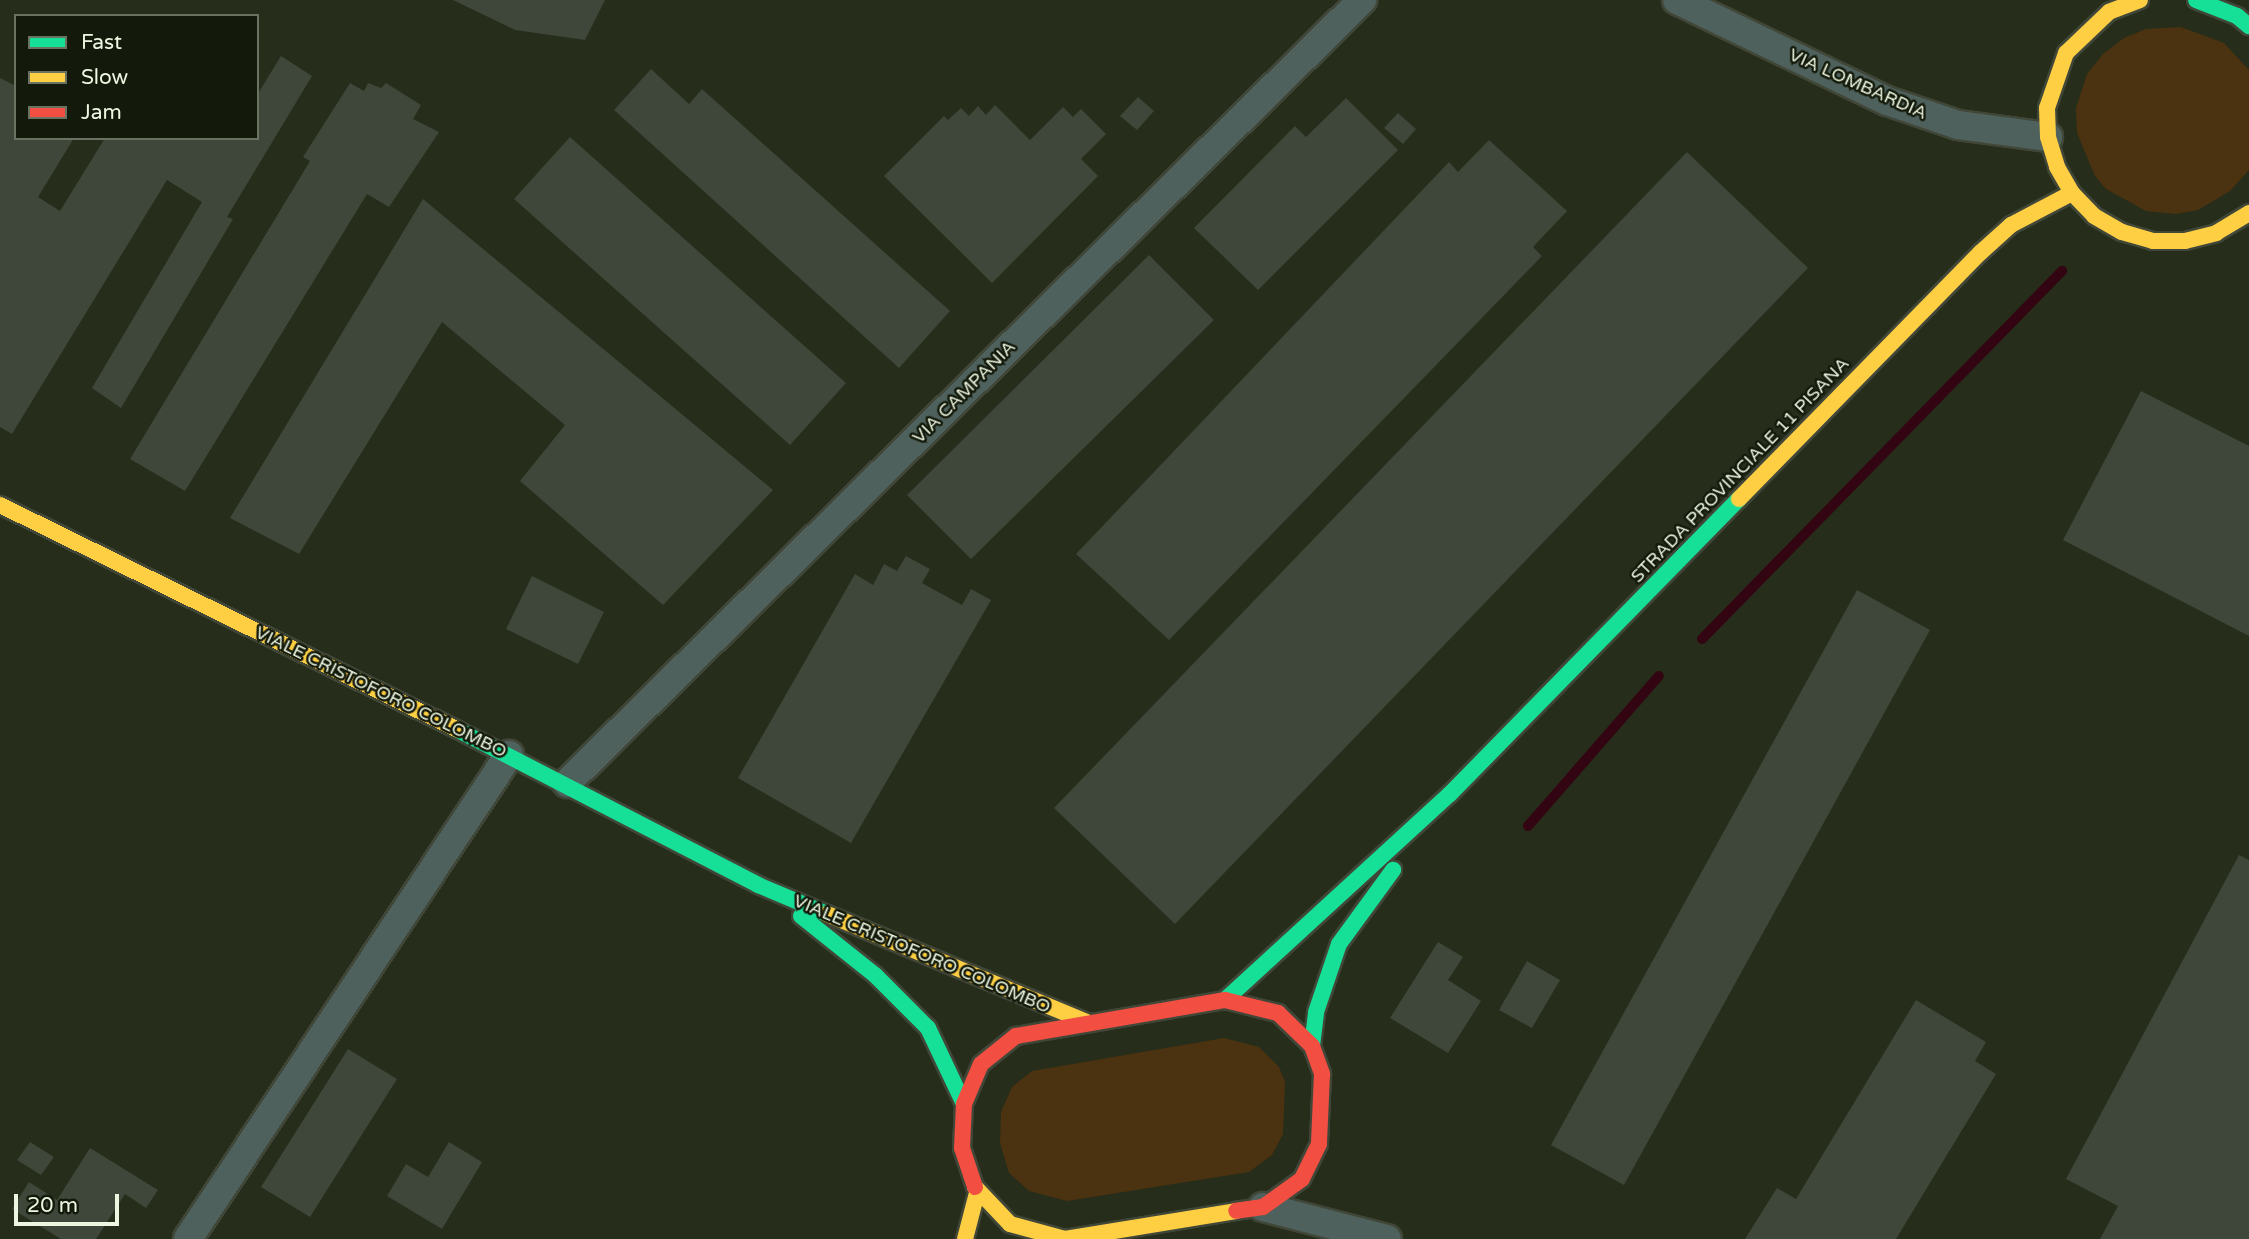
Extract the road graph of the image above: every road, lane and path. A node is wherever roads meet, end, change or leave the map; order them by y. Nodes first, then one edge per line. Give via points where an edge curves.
1 (1362, 0) edge
2 (1676, 0) edge
3 (2140, 0) edge
4 (2196, 0) edge
5 (2249, 26) edge
6 (2048, 137) junction
7 (2072, 193) junction
8 (2249, 213) edge
9 (0, 505) edge
10 (509, 754) junction
11 (567, 783) junction
12 (1450, 794) junction
13 (758, 885) junction
14 (1225, 1000) junction
15 (1086, 1022) junction
16 (1311, 1046) junction
17 (964, 1104) junction
18 (977, 1193) junction
19 (1263, 1208) junction
20 (188, 1239) edge
21 (965, 1239) edge
22 (1387, 1239) edge

1 - 11 street, VIA CAMPANIA
2 - 6 street, VIA LOMBARDIA via 1887,101 1958,125
3 - 6 main road via 2109,12 2066,53 2047,108
4 - 5 main road via 2237,16
6 - 7 main road via 2057,167
7 - 8 main road via 2094,216 2122,232 2153,241 2185,241 2216,233
7 - 12 main road, STRADA PROVINCIALE 11 PISANA via 2011,225 1980,253
9 - 10 main road, VIALE CRISTOFORO COLOMBO
10 - 11 main road, VIALE CRISTOFORO COLOMBO
10 - 20 street
11 - 13 main road, VIALE CRISTOFORO COLOMBO
12 - 14 main road, STRADA PROVINCIALE 11 PISANA
12 - 16 main road, STRADA PROVINCIALE 11 PISANA via 1339,944 1316,1012
13 - 15 main road, VIALE CRISTOFORO COLOMBO
13 - 17 main road, VIALE CRISTOFORO COLOMBO via 875,975 928,1028
14 - 15 main road, STRADA PROVINCIALE 11 PISANA
14 - 16 main road, STRADA PROVINCIALE 11 PISANA via 1278,1013
15 - 17 main road, STRADA PROVINCIALE 11 PISANA via 1016,1036 981,1064
16 - 19 main road, STRADA PROVINCIALE 11 PISANA via 1322,1074 1319,1144 1302,1179
17 - 18 main road, STRADA PROVINCIALE 11 PISANA via 962,1148
18 - 19 main road, STRADA PROVINCIALE 11 PISANA via 1010,1224 1065,1239
18 - 21 main road
19 - 22 street

